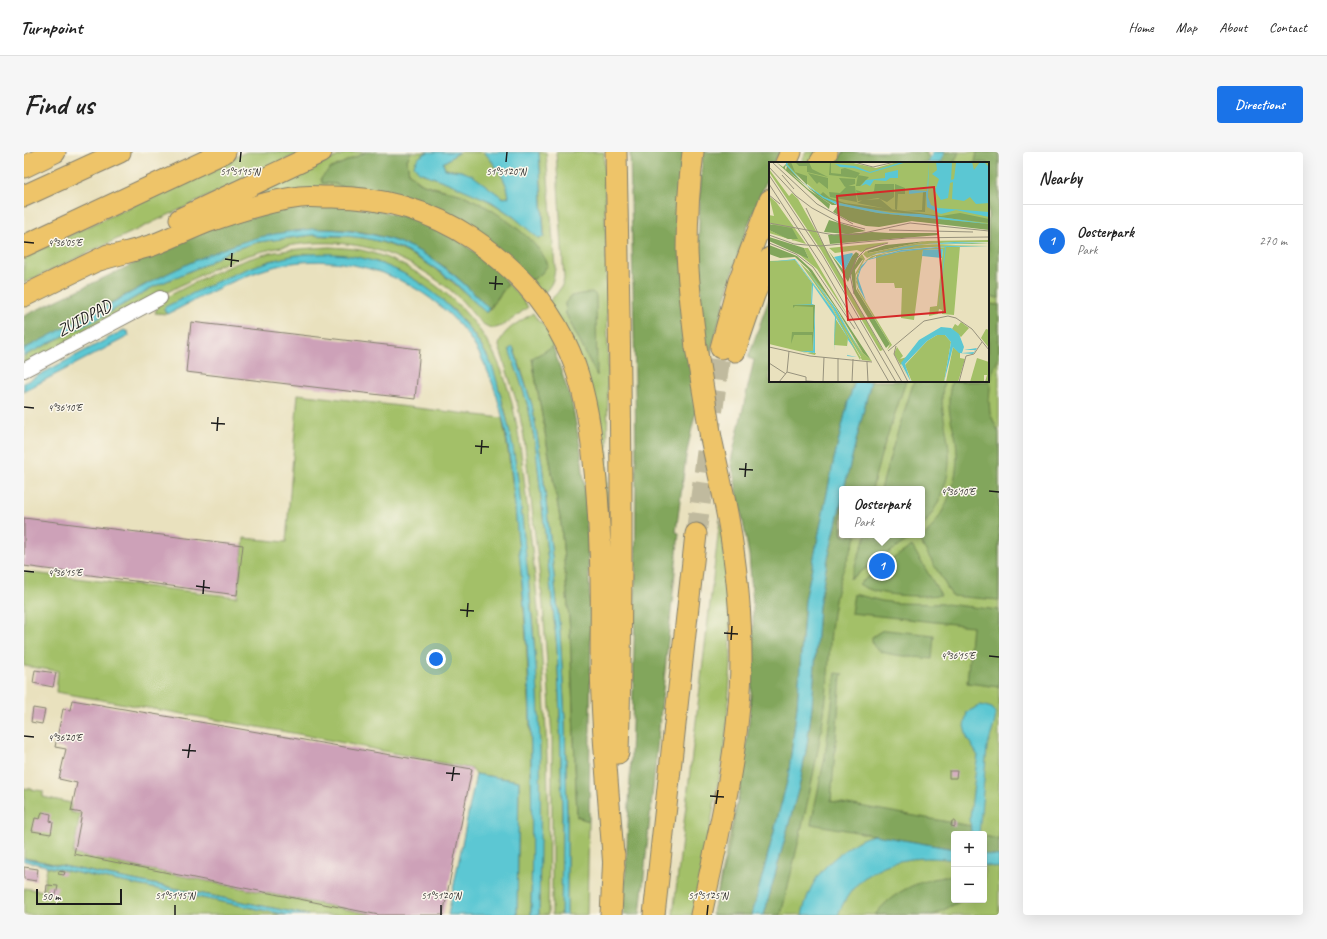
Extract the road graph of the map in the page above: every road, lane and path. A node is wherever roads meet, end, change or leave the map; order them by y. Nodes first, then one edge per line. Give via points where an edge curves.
1 (55, 152) edge
2 (120, 152) edge
3 (225, 152) edge
4 (321, 152) edge
5 (616, 152) edge
6 (693, 152) edge
7 (791, 152) edge
8 (827, 152) edge
9 (786, 162) edge
10 (821, 162) edge
11 (24, 168) edge
12 (24, 196) edge
13 (769, 203) edge
14 (24, 246) edge
15 (769, 260) edge
16 (96, 261) junction
17 (24, 296) edge
18 (160, 298) dead end
19 (24, 370) edge
20 (696, 534) tunnel mouth
21 (614, 868) junction
22 (611, 915) edge
23 (654, 915) edge
24 (701, 915) edge

1 - 11 highway
2 - 12 highway
3 - 14 highway
4 - 16 highway
5 - 21 highway via 621,383 620,668
6 - 24 highway, bridge via 687,250 690,301 711,438 731,536 740,608 741,656 739,705 730,772
7 - 9 highway
8 - 10 highway
13 - 15 highway via 739,281 728,350
16 - 17 highway
16 - 21 highway via 152,245 207,222 264,204 301,197 339,196 375,200 416,210 443,221 497,256 534,294 548,312 566,344 578,376 588,415 594,458 598,502 602,697
18 - 19 lane, ZUIDPAD
20 - 23 highway
21 - 22 highway

